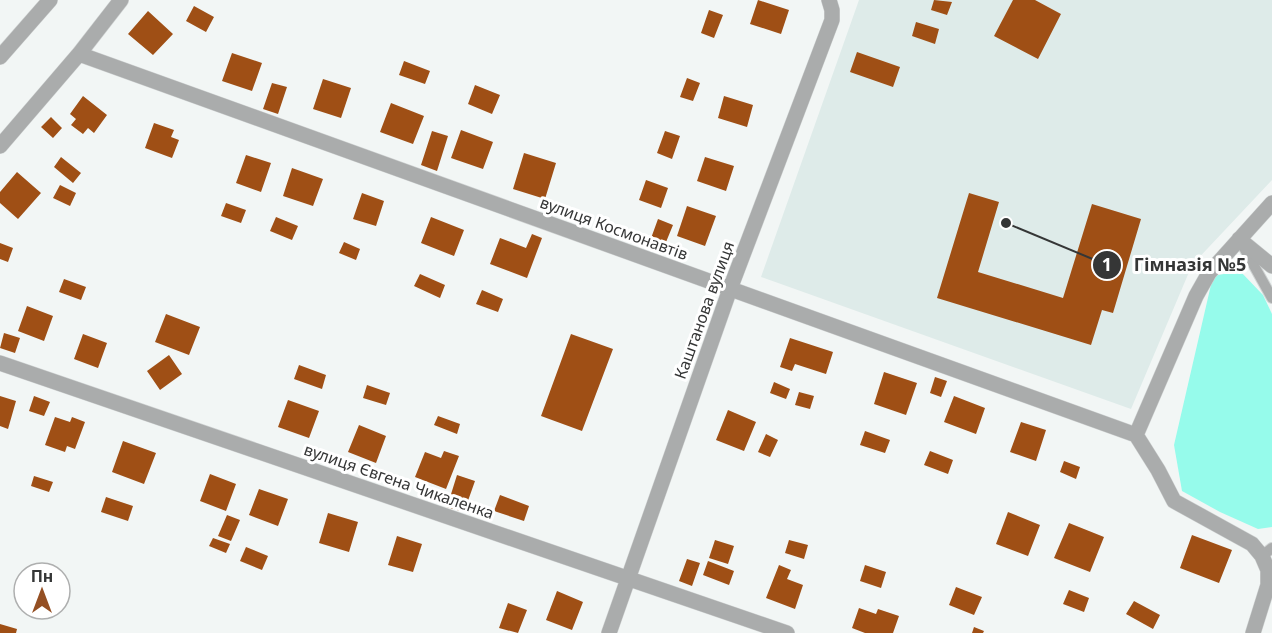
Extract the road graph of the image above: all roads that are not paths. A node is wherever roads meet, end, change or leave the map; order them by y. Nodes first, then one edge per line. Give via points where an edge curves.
1 (50, 0) edge
2 (121, 0) edge
3 (829, 0) edge
4 (79, 54) junction
5 (0, 57) edge
6 (0, 146) edge
7 (1272, 203) edge
8 (1239, 239) junction
9 (1272, 266) edge
10 (730, 289) junction
11 (1272, 298) edge
12 (0, 363) edge
13 (1136, 435) junction
14 (1267, 552) edge
15 (629, 578) junction
16 (609, 633) edge
17 (787, 633) edge
18 (1253, 633) edge

1 - 5 street
2 - 4 street
3 - 10 street, Каштанова вулиця via 832,20
4 - 6 street
4 - 10 street, вулиця Космонавтів
7 - 8 street
8 - 9 street
8 - 11 lane
8 - 13 street via 1209,273 1196,296
10 - 13 street, вулиця Космонавтів
10 - 15 street, Каштанова вулиця
12 - 15 street, вулиця Євгена Чикаленка
13 - 14 street via 1174,501
14 - 18 street via 1268,585
15 - 16 street, Каштанова вулиця
15 - 17 street, вулиця Євгена Чикаленка

